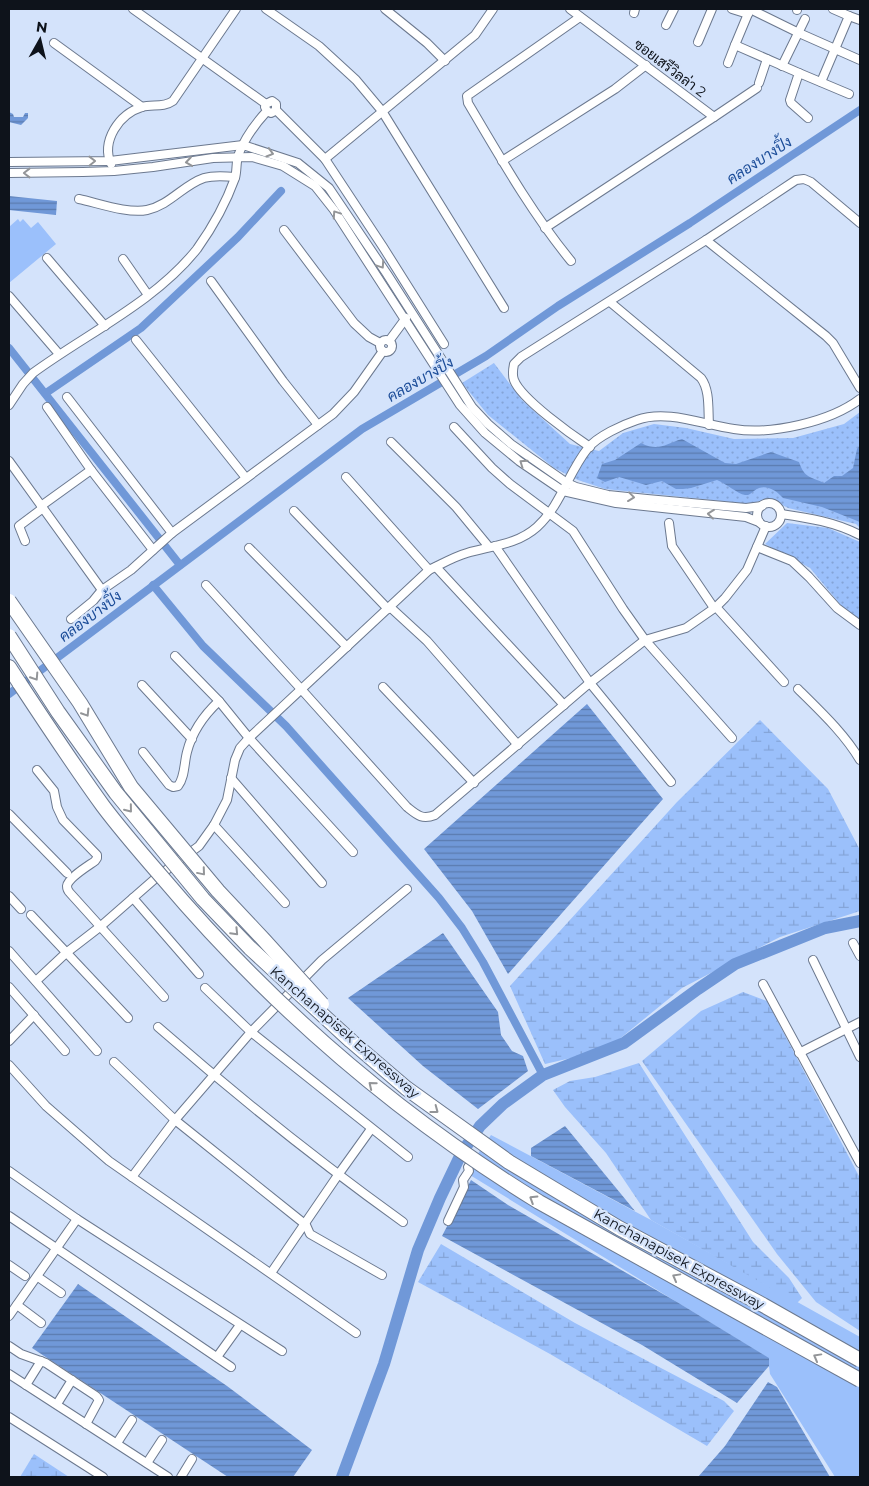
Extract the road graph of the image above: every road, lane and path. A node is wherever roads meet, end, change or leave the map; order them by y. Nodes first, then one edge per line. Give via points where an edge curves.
1 (133, 9) edge
2 (236, 9) edge
3 (266, 9) edge
4 (386, 9) edge
5 (493, 9) edge
6 (570, 9) edge
7 (674, 9) edge
8 (712, 9) edge
9 (732, 9) edge
10 (834, 9) edge
11 (749, 11) edge
12 (848, 13) edge
13 (580, 16) junction
14 (805, 18) dead end
15 (860, 20) edge
16 (666, 26) dead end
17 (798, 33) junction
18 (698, 42) dead end
19 (54, 43) dead end
20 (735, 45) junction
21 (835, 50) junction
22 (202, 58) junction
23 (767, 59) junction
24 (860, 60) edge
25 (445, 61) junction
26 (728, 63) dead end
27 (646, 65) junction
28 (782, 66) junction
29 (799, 73) junction
30 (821, 82) junction
31 (850, 94) dead end
32 (142, 107) junction
33 (266, 107) junction
34 (382, 111) junction
35 (714, 117) junction
36 (808, 118) dead end
37 (243, 146) junction
38 (238, 156) junction
39 (325, 159) junction
40 (110, 161) junction
41 (502, 161) junction
42 (9, 162) edge
43 (114, 170) junction
44 (9, 173) edge
45 (235, 177) junction
46 (79, 199) dead end
47 (860, 223) edge
48 (545, 228) junction
49 (284, 230) dead end
50 (706, 240) junction
51 (47, 258) dead end
52 (124, 259) dead end
53 (572, 261) dead end
54 (211, 281) dead end
55 (148, 295) junction
56 (9, 296) edge
57 (610, 302) junction
58 (504, 308) dead end
59 (412, 312) junction
60 (404, 320) junction
61 (105, 326) junction
62 (136, 340) dead end
63 (444, 344) dead end
64 (382, 347) junction
65 (59, 354) junction
66 (860, 388) edge
67 (67, 397) dead end
68 (860, 399) edge
69 (10, 400) edge
70 (47, 407) dead end
71 (709, 424) junction
72 (318, 426) junction
73 (454, 426) dead end
74 (391, 442) dead end
75 (590, 447) junction
76 (9, 461) edge
77 (91, 470) junction
78 (346, 477) dead end
79 (246, 478) junction
80 (565, 487) junction
81 (762, 506) junction
82 (42, 507) junction
83 (294, 511) dead end
84 (550, 513) junction
85 (781, 514) junction
86 (670, 523) dead end
87 (762, 524) junction
88 (170, 535) junction
89 (860, 535) edge
90 (25, 541) dead end
91 (492, 546) junction
92 (757, 547) junction
93 (155, 548) junction
94 (250, 548) dead end
95 (432, 568) junction
96 (206, 586) dead end
97 (102, 590) junction
98 (9, 601) edge
99 (715, 607) junction
100 (389, 608) junction
101 (71, 619) dead end
102 (860, 625) edge
103 (9, 636) edge
104 (645, 640) junction
105 (347, 647) junction
106 (175, 656) dead end
107 (9, 667) edge
108 (784, 682) dead end
109 (590, 683) junction
110 (142, 685) dead end
111 (383, 687) dead end
112 (798, 688) dead end
113 (302, 689) junction
114 (219, 701) junction
115 (564, 705) junction
116 (249, 738) junction
117 (732, 738) dead end
118 (192, 739) junction
119 (518, 745) junction
120 (857, 746) edge
121 (143, 752) dead end
122 (860, 760) edge
123 (37, 770) dead end
124 (231, 778) junction
125 (671, 782) dead end
126 (474, 783) junction
127 (9, 814) edge
128 (214, 825) junction
129 (352, 852) dead end
130 (67, 873) dead end
131 (322, 884) dead end
132 (407, 890) dead end
133 (9, 896) edge
134 (133, 898) junction
135 (285, 903) dead end
136 (21, 909) dead end
137 (31, 915) dead end
138 (101, 926) junction
139 (854, 943) dead end
140 (9, 951) edge
141 (66, 953) junction
142 (860, 956) edge
143 (813, 960) dead end
144 (199, 974) dead end
145 (36, 981) junction
146 (763, 984) dead end
147 (9, 987) edge
148 (205, 988) dead end
149 (164, 997) dead end
150 (34, 1015) junction
151 (128, 1018) dead end
152 (860, 1022) edge
153 (158, 1027) dead end
154 (846, 1029) junction
155 (251, 1032) junction
156 (9, 1041) edge
157 (351, 1041) junction
158 (66, 1051) dead end
159 (97, 1051) dead end
160 (799, 1053) junction
161 (860, 1057) edge
162 (114, 1062) dead end
163 (9, 1065) edge
164 (213, 1075) junction
165 (175, 1120) junction
166 (371, 1129) junction
167 (408, 1157) dead end
168 (474, 1160) junction
169 (860, 1163) edge
170 (9, 1171) edge
171 (338, 1175) junction
172 (132, 1178) junction
173 (9, 1216) edge
174 (78, 1219) junction
175 (448, 1221) dead end
176 (403, 1222) dead end
177 (306, 1225) junction
178 (57, 1249) junction
179 (9, 1264) edge
180 (272, 1274) junction
181 (382, 1275) dead end
182 (25, 1276) dead end
183 (38, 1277) junction
184 (61, 1293) dead end
185 (17, 1305) junction
186 (9, 1316) edge
187 (41, 1323) dead end
188 (240, 1325) junction
189 (356, 1333) dead end
190 (9, 1346) edge
191 (282, 1351) dead end
192 (217, 1357) junction
193 (860, 1360) edge
194 (40, 1361) junction
195 (232, 1367) dead end
196 (9, 1374) edge
197 (72, 1380) junction
198 (860, 1380) edge
199 (26, 1385) junction
200 (57, 1404) junction
201 (9, 1417) edge
202 (132, 1420) dead end
203 (86, 1424) junction
204 (162, 1440) dead end
205 (117, 1443) junction
206 (192, 1460) dead end
207 (147, 1463) junction
208 (103, 1477) edge
209 (168, 1477) edge
210 (181, 1477) edge

1 - 22 street
2 - 22 street
3 - 34 street via 319,46 356,80
4 - 25 street
5 - 25 street via 475,35
6 - 13 street, ซอยเสรีวิลล่า 2
7 - 16 street
8 - 18 street
9 - 11 street
10 - 12 street
11 - 17 street
11 - 20 street
12 - 15 street
12 - 21 street
13 - 27 street, ซอยเสรีวิลล่า 2
13 - 41 street via 467,96
14 - 17 street
17 - 21 street
17 - 28 street
19 - 32 street
20 - 23 street
20 - 26 street
21 - 24 street
21 - 30 street
22 - 32 street via 172,101 163,106
22 - 33 street
23 - 28 street
23 - 35 street via 758,85
25 - 34 street
27 - 35 street, ซอยเสรีวิลล่า 2
27 - 41 street via 615,89
28 - 29 street
29 - 30 street
29 - 36 street via 790,100
30 - 31 street
32 - 40 street via 121,119 114,129 110,138
33 - 37 street
33 - 39 street via 271,113 276,110
34 - 39 street
34 - 58 street
35 - 48 street
37 - 38 street
37 - 40 street
37 -> 59 street via 298,163 329,188
38 -> 43 street
38 - 45 street
60 -> 38 street via 334,210 315,186 283,166
39 - 63 street
42 -> 40 street
40 - 43 street
41 - 48 street
43 -> 44 street
45 - 46 street via 205,178 166,202 145,210
45 - 55 street via 220,212 197,248
47 - 50 street via 804,179 796,180
48 - 53 street
49 - 64 street via 354,323
50 - 57 street
50 - 66 street via 826,336
51 - 61 street
52 - 55 street
54 - 72 street
55 - 61 street
56 - 65 street
57 - 71 street via 701,378 707,394
57 - 75 street via 521,357 512,372 514,381 526,395
59 - 60 street
59 - 80 street via 472,407 511,444
60 - 64 street via 389,340 384,340
80 -> 60 street via 519,461 485,433 452,394
61 - 65 street
62 - 79 street
64 - 72 street via 354,392
65 - 69 street via 36,370
67 - 88 street
68 - 71 street via 840,412 793,426 747,431
70 - 77 street
71 - 75 street via 669,417 644,418 617,428
72 - 79 street
73 - 84 street via 492,468
74 - 91 street
75 - 80 street
76 - 82 street
77 - 82 street
77 - 93 street
78 - 95 street
79 - 88 street
80 -> 81 street via 628,497 746,508
80 - 84 street
87 -> 80 street via 746,517 616,503
81 - 85 street via 775,505
81 - 87 street via 757,514
82 - 90 street via 20,526
82 - 97 street
83 - 100 street
84 - 91 street via 524,536
84 - 104 street via 574,531
85 - 87 street via 776,524
85 - 89 street via 844,526
86 - 99 street via 672,546
87 - 92 street
88 - 93 street
91 - 95 street via 446,560
91 - 109 street
92 - 99 street via 747,570
92 - 102 street via 792,561 837,608
93 - 97 street
94 - 105 street
95 - 100 street
95 - 115 street
96 - 113 street
97 - 101 street via 93,602
98 -> 157 highway, bridge via 80,703 131,787
99 - 104 street via 686,628
99 - 108 street
100 - 105 street
100 - 119 street via 427,641
103 -> 157 highway, Kanchanapisek Expressway, bridge via 116,793 203,899
104 - 109 street
104 - 117 street
105 - 113 street
106 - 114 street
168 -> 107 highway, Kanchanapisek Expressway, bridge via 394,1103 338,1057 229,952 182,902 103,806
109 - 115 street
109 - 125 street
110 - 118 street
111 - 126 street
112 - 120 street
113 - 116 street
113 - 126 street via 407,806 422,818 435,816
114 - 116 street
114 - 118 street via 203,718
115 - 119 street
116 - 124 street via 234,760
116 - 129 street
118 - 121 street via 178,786 169,785
119 - 126 street
120 - 122 street
123 - 138 street via 54,791 63,820 97,855 95,861 71,878 67,888
124 - 128 street via 227,800
124 - 131 street
127 - 130 street
128 - 134 street via 199,846
128 - 135 street
132 - 155 street via 322,960
133 - 136 street
134 - 138 street
134 - 144 street
137 - 141 street
138 - 141 street
138 - 149 street
139 - 142 street
140 - 145 street
141 - 145 street
141 - 151 street
143 - 154 street
145 - 159 street
146 - 160 street
147 - 150 street
148 - 155 street
150 - 156 street
150 - 158 street
152 - 154 street
153 - 164 street
154 - 160 street
154 - 161 street
155 - 164 street
155 - 166 street
157 -> 193 highway, Kanchanapisek Expressway, bridge via 406,1088 509,1162 619,1228
160 - 169 street
162 - 165 street
163 - 172 street via 46,1106
164 - 165 street
164 - 171 street
165 - 172 street
165 - 177 street
166 - 167 street
166 - 171 street
168 - 175 street
198 -> 168 highway, Kanchanapisek Expressway, bridge via 539,1202
170 - 174 street
171 - 176 street
171 - 177 street
172 - 180 street
173 - 178 street
174 - 178 street
174 - 188 street
177 - 180 street
177 - 181 street via 310,1234
178 - 183 street
178 - 192 street
179 - 182 street
180 - 189 street
183 - 184 street
183 - 185 street
185 - 186 street
185 - 187 street
188 - 191 street
188 - 192 street
190 - 194 street
192 - 195 street
194 - 197 street
194 - 199 street
196 - 199 street
197 - 200 street
197 - 203 street via 100,1400
199 - 200 street
200 - 203 street
201 - 208 street
202 - 205 street
203 - 205 street
204 - 207 street
205 - 207 street
206 - 210 street
207 - 209 street

